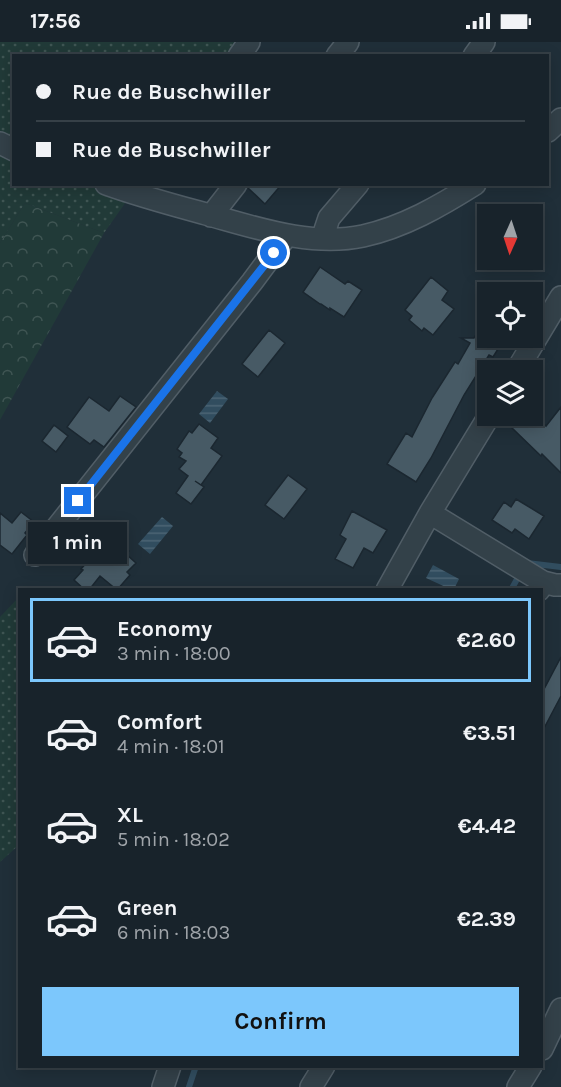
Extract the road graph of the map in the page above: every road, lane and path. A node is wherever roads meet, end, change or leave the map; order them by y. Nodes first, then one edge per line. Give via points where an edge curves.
1 (348, 42) edge
2 (339, 54) edge
3 (561, 119) edge
4 (549, 129) edge
5 (118, 186) edge
6 (234, 186) edge
7 (356, 186) edge
8 (472, 186) edge
9 (137, 189) edge
10 (212, 216) junction
11 (287, 235) junction
12 (322, 240) junction
13 (561, 297) edge
14 (523, 360) edge
15 (483, 426) edge
16 (430, 513) junction
17 (35, 555) dead end
18 (545, 583) edge
19 (388, 588) edge
20 (561, 1009) edge
21 (543, 1047) edge
22 (169, 1068) edge
23 (323, 1068) edge
24 (530, 1068) edge
25 (163, 1087) edge
26 (310, 1087) edge
27 (518, 1087) edge

1 - 2 street
3 - 4 street
5 - 9 street
6 - 10 street
7 - 12 street via 329,218
8 - 12 street via 404,223 363,236
9 - 10 street
10 - 11 street
11 - 12 street
11 - 17 street
13 - 14 street
15 - 16 street
16 - 18 street
16 - 19 street
20 - 21 street
22 - 25 street
23 - 26 street
24 - 27 street

